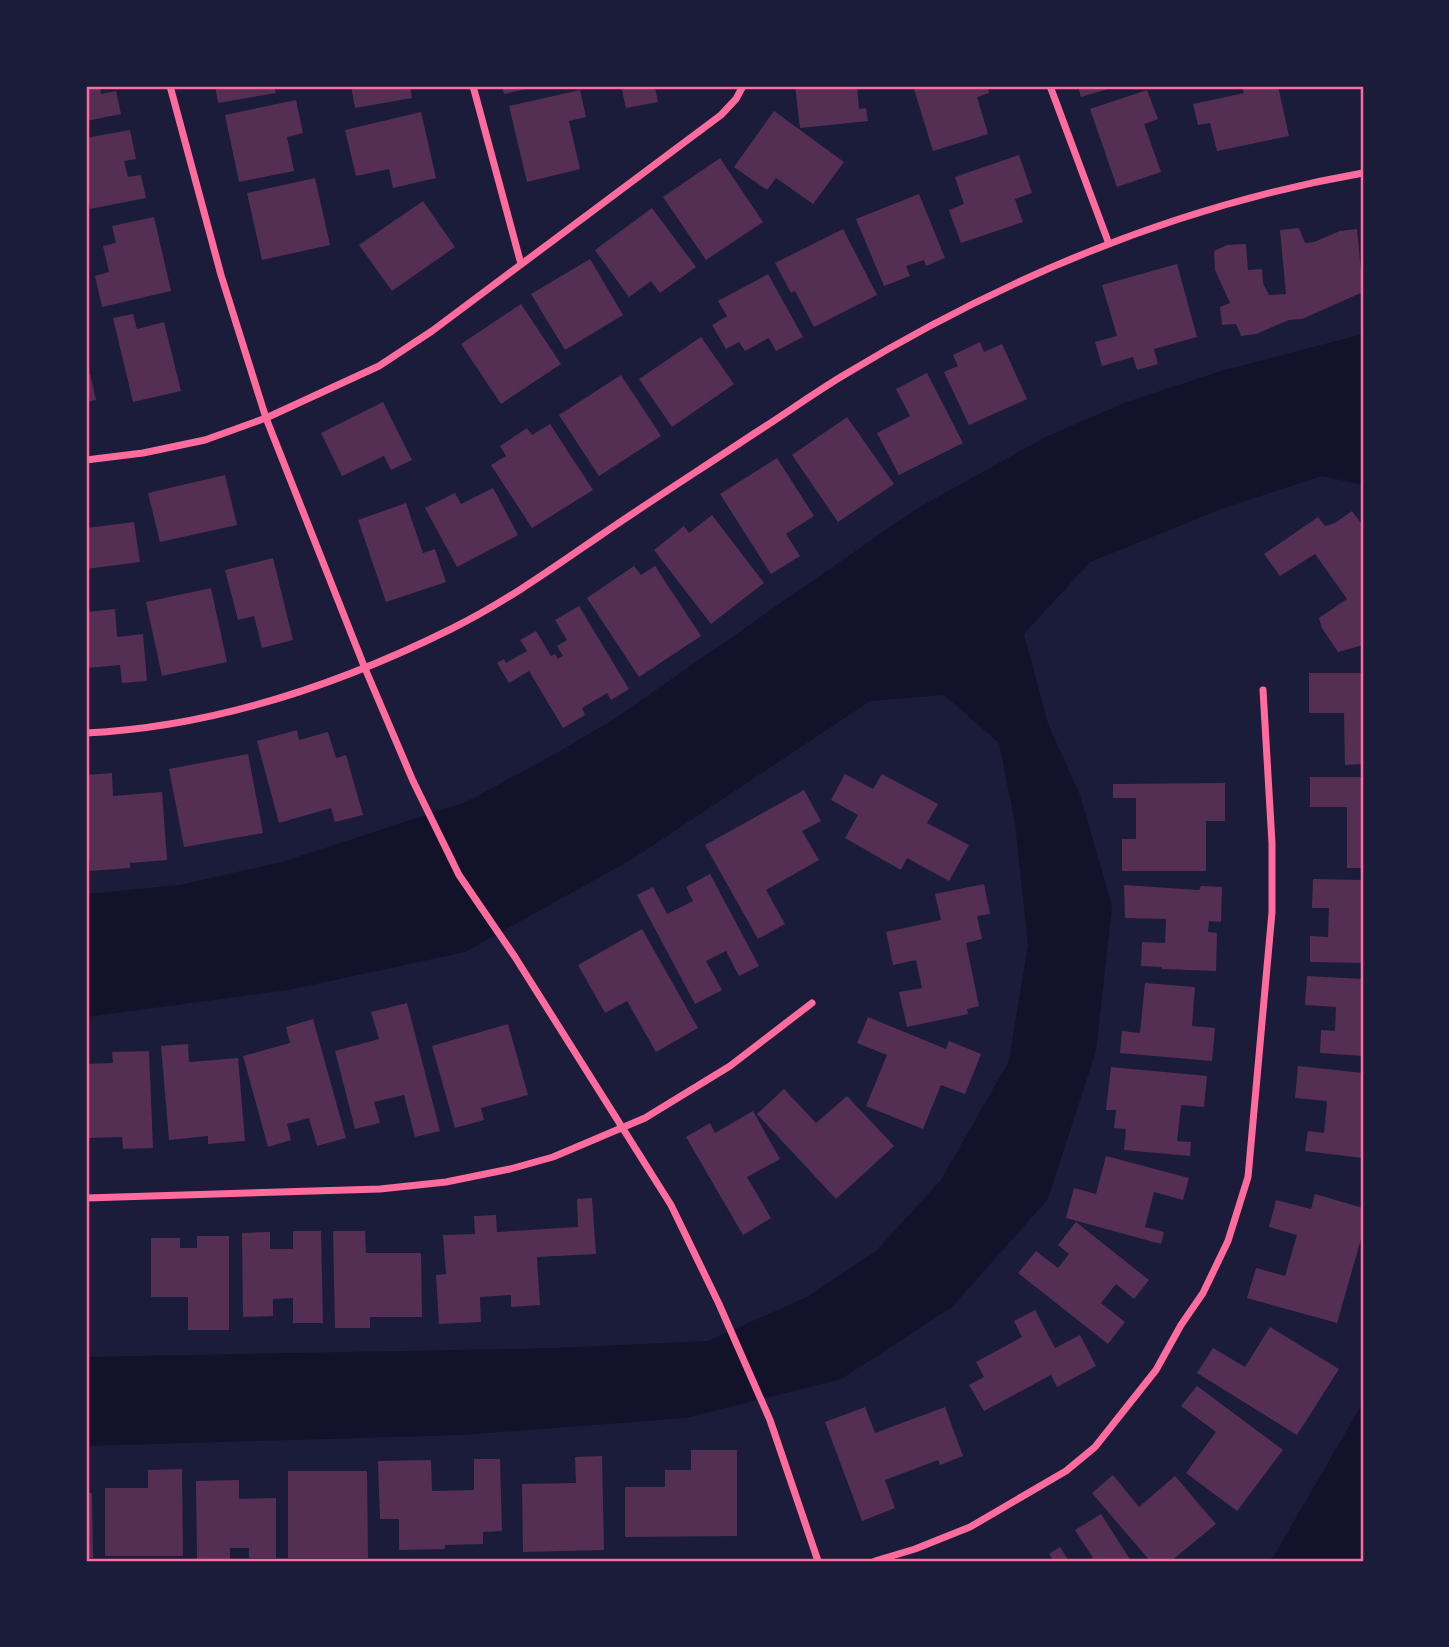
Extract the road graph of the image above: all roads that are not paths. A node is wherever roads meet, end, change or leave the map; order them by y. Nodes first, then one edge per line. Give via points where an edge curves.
1 (170, 86) edge
2 (473, 86) edge
3 (743, 86) edge
4 (1050, 86) edge
5 (1363, 173) edge
6 (1109, 244) junction
7 (521, 264) junction
8 (266, 418) junction
9 (86, 460) edge
10 (365, 666) junction
11 (1263, 690) dead end
12 (86, 733) edge
13 (812, 1003) dead end
14 (624, 1129) junction
15 (86, 1198) edge
16 (818, 1561) edge
17 (875, 1561) edge

1 - 8 street via 217,262
2 - 7 street
3 - 7 street via 721,115
4 - 6 street
5 - 6 street via 1257,197
6 - 10 street via 989,295 914,334 841,376 524,587 452,629
7 - 8 street via 379,366
8 - 9 street via 205,440
8 - 10 street
10 - 12 street via 261,705 131,731
10 - 14 street via 459,875
11 - 17 street via 1272,912 1248,1177 1228,1241 1203,1293 1156,1370 1095,1447 1066,1471 970,1527
13 - 14 street via 730,1066
14 - 15 street via 553,1157 446,1182 380,1189
14 - 16 street via 671,1205 719,1304 770,1420

